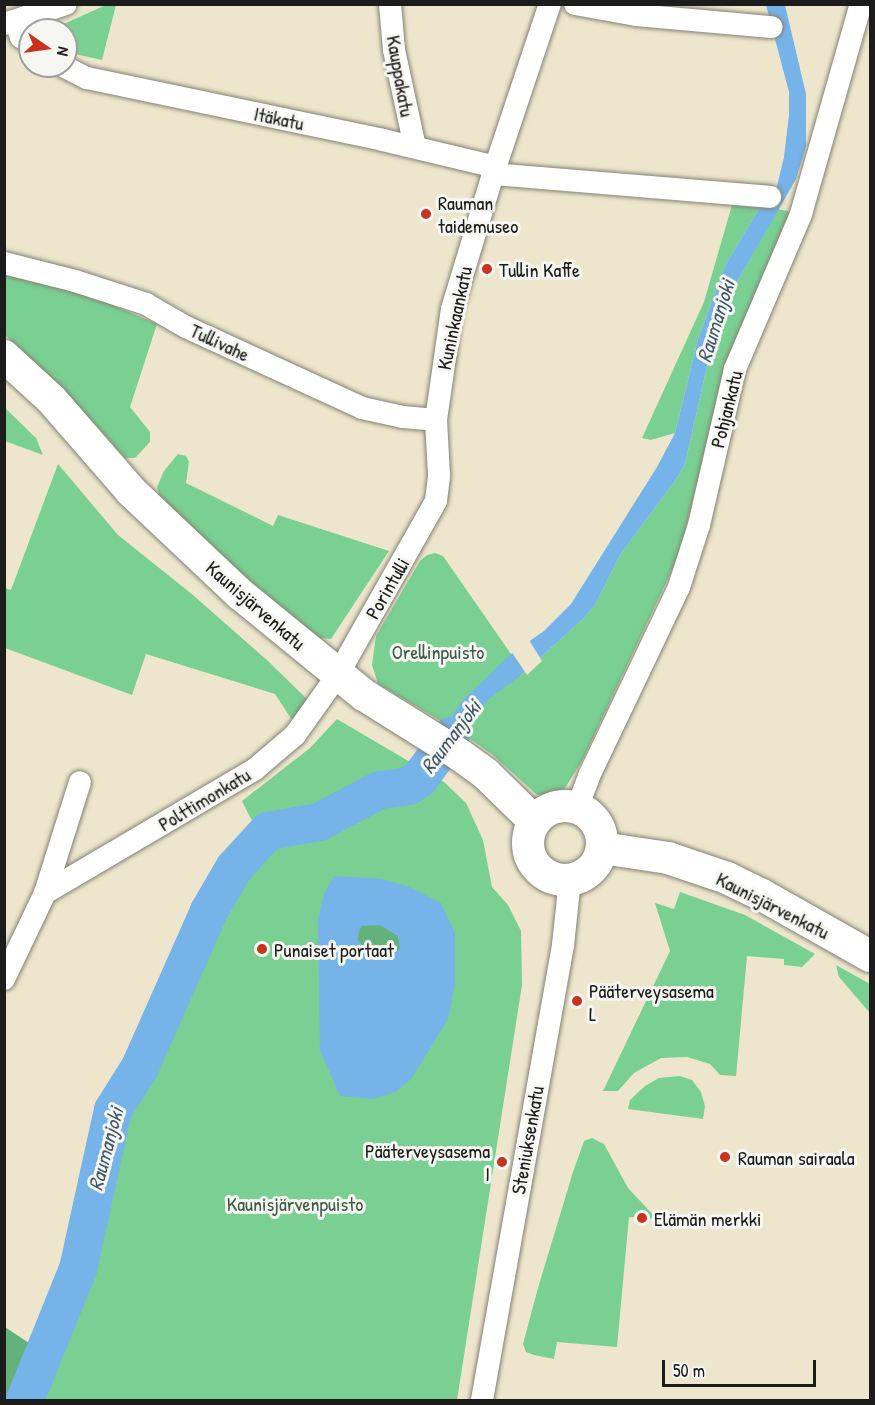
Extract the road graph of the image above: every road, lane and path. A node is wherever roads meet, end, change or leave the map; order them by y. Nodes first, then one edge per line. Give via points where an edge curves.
1 (66, 4) edge
2 (390, 4) edge
3 (550, 4) edge
4 (575, 4) edge
5 (861, 4) edge
6 (10, 23) edge
7 (771, 27) dead end
8 (78, 74) edge
9 (415, 147) junction
10 (495, 170) junction
11 (770, 196) dead end
12 (4, 263) edge
13 (4, 356) edge
14 (436, 420) junction
15 (436, 501) joint
16 (338, 676) junction
17 (80, 782) dead end
18 (577, 808) junction
19 (534, 821) junction
20 (602, 848) junction
21 (570, 880) junction
22 (45, 893) junction
23 (870, 956) edge
24 (4, 979) edge
25 (482, 1401) edge

1 - 6 street
2 - 9 street, Kauppakatu via 394,50
3 - 10 street, Kuninkaankatu
4 - 7 street via 636,15
5 - 18 street, Pohjankatu via 801,214 735,369 690,555
8 - 9 street, Itäkatu
9 - 10 street, Itäkatu
10 - 11 street, Itäkatu
10 - 14 street, Kuninkaankatu via 452,309
12 - 14 street, Tullivahe via 146,304 186,327 362,408
13 - 16 main road, Kaunisjärvenkatu via 51,399 131,491 240,594
14 - 15 street, Kuninkaankatu
15 - 16 street, Porintulli
16 - 19 main road, Kaunisjärvenkatu via 486,774
16 - 22 street, Polttimonkatu via 296,735 254,770
17 - 22 street
18 - 19 main road via 552,807
18 - 20 main road via 594,819 602,835
19 - 21 main road via 527,844 533,863 551,878
20 - 21 main road via 593,868
20 - 23 main road, Kaunisjärvenkatu via 668,858 727,878
21 - 25 street, Steniuksenkatu via 564,945
22 - 24 street

